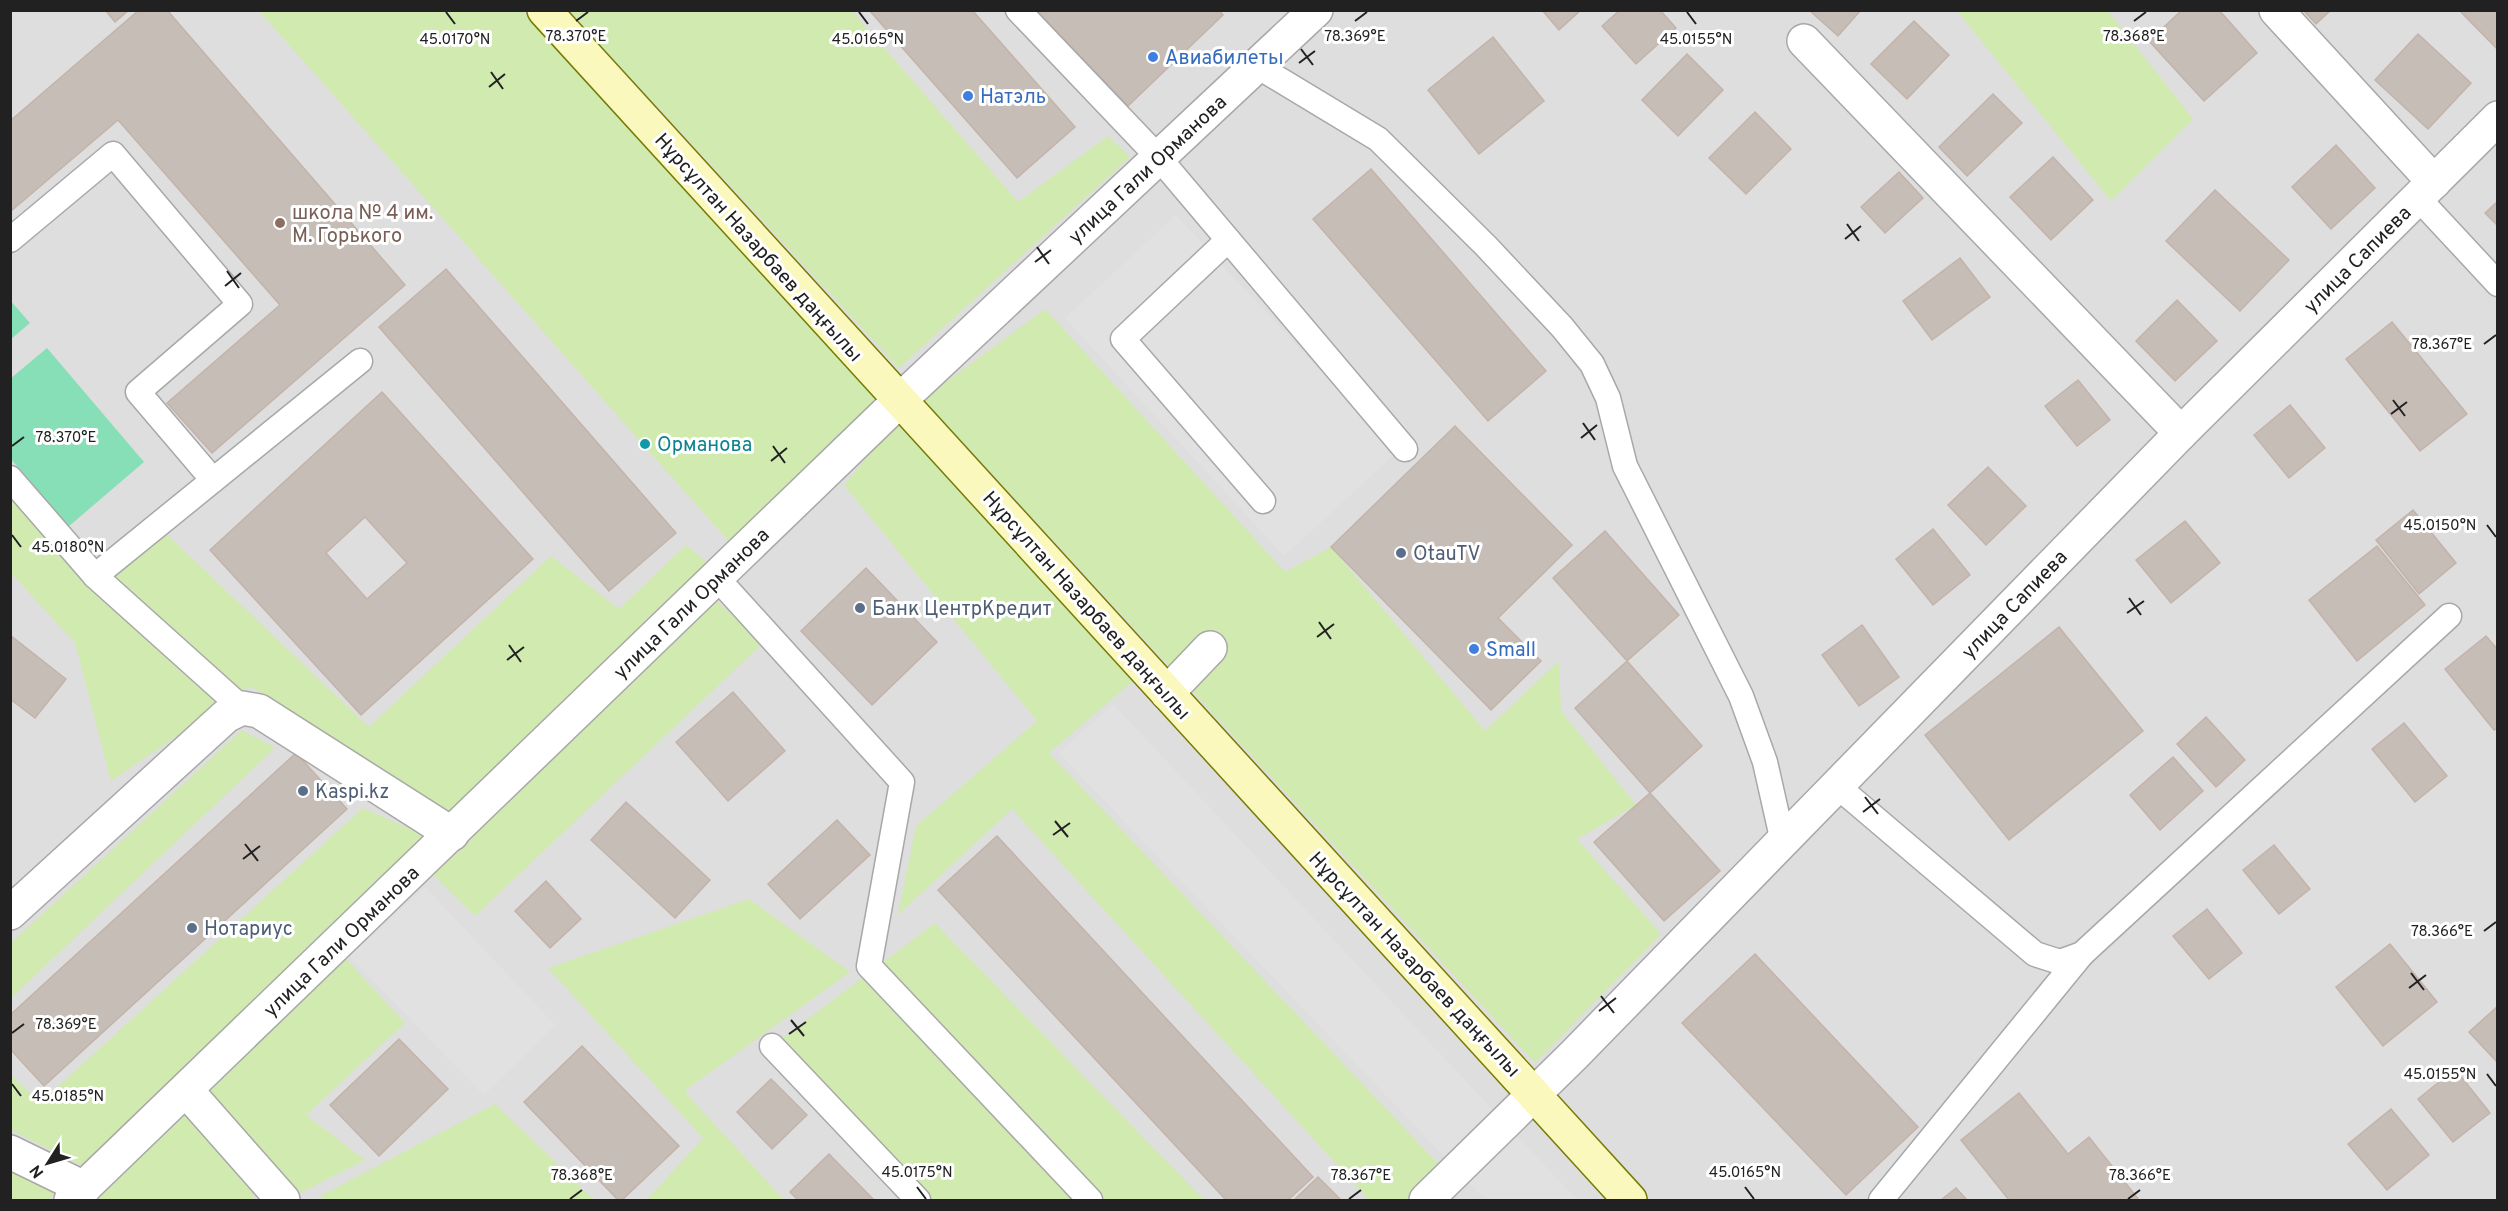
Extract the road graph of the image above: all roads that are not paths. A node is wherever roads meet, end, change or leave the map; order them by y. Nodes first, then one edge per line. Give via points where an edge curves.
1 (544, 10) edge
2 (1018, 10) edge
3 (1316, 10) edge
4 (2276, 10) edge
5 (1804, 41) dead end
6 (1257, 66) junction
7 (2498, 118) edge
8 (1159, 158) junction
9 (2426, 190) junction
10 (10, 240) edge
11 (1228, 240) junction
12 (2498, 284) edge
13 (360, 361) dead end
14 (900, 400) junction
15 (2181, 433) junction
16 (1405, 448) dead end
17 (10, 478) edge
18 (213, 480) junction
19 (1263, 501) dead end
20 (95, 576) junction
21 (717, 578) junction
22 (2449, 616) dead end
23 (1210, 648) dead end
24 (1167, 693) junction
25 (242, 708) junction
26 (1837, 786) junction
27 (452, 834) junction
28 (1783, 842) junction
29 (10, 913) edge
30 (2082, 954) junction
31 (772, 1046) dead end
32 (186, 1090) junction
33 (1535, 1094) junction
34 (10, 1152) edge
35 (77, 1194) edge
36 (283, 1200) edge
37 (918, 1200) edge
38 (1090, 1200) edge
39 (1426, 1200) edge
40 (1630, 1200) edge
41 (1881, 1200) edge

1 - 14 main road, Нұрсұлтан Назарбаев даңғылы
2 - 8 lane
3 - 6 street, улица Гали Орманова
4 - 9 street
5 - 15 street
6 - 8 street, улица Гали Орманова
6 - 28 lane via 1378,139 1486,246 1592,364 1608,398 1625,466 1741,696 1765,762
7 - 9 street, улица Сапиева
8 - 11 lane
8 - 14 street, улица Гали Орманова
9 - 12 lane
9 - 15 street, улица Сапиева
10 - 18 lane via 113,154 233,295 240,304 138,392
11 - 16 lane
11 - 19 lane via 1123,339
13 - 18 lane
14 - 21 street, улица Гали Орманова
14 - 24 main road, Нұрсұлтан Назарбаев даңғылы
15 - 26 street, улица Сапиева
17 - 20 lane
18 - 20 lane
20 - 25 lane
21 - 27 street, улица Гали Орманова
21 - 38 lane via 902,782 868,966
22 - 30 lane
23 - 24 street
24 - 33 main road, Нұрсұлтан Назарбаев даңғылы
25 - 27 street via 259,711
25 - 29 street via 226,716
26 - 28 street, улица Сапиева
26 - 30 lane via 2035,954 2060,962
27 - 32 street, улица Гали Орманова
28 - 33 street, улица Сапиева
30 - 41 lane
31 - 37 lane
32 - 35 street, улица Гали Орманова
32 - 36 street
33 - 39 street, улица Сапиева
33 - 40 main road, Нұрсұлтан Назарбаев даңғылы
34 - 35 street

